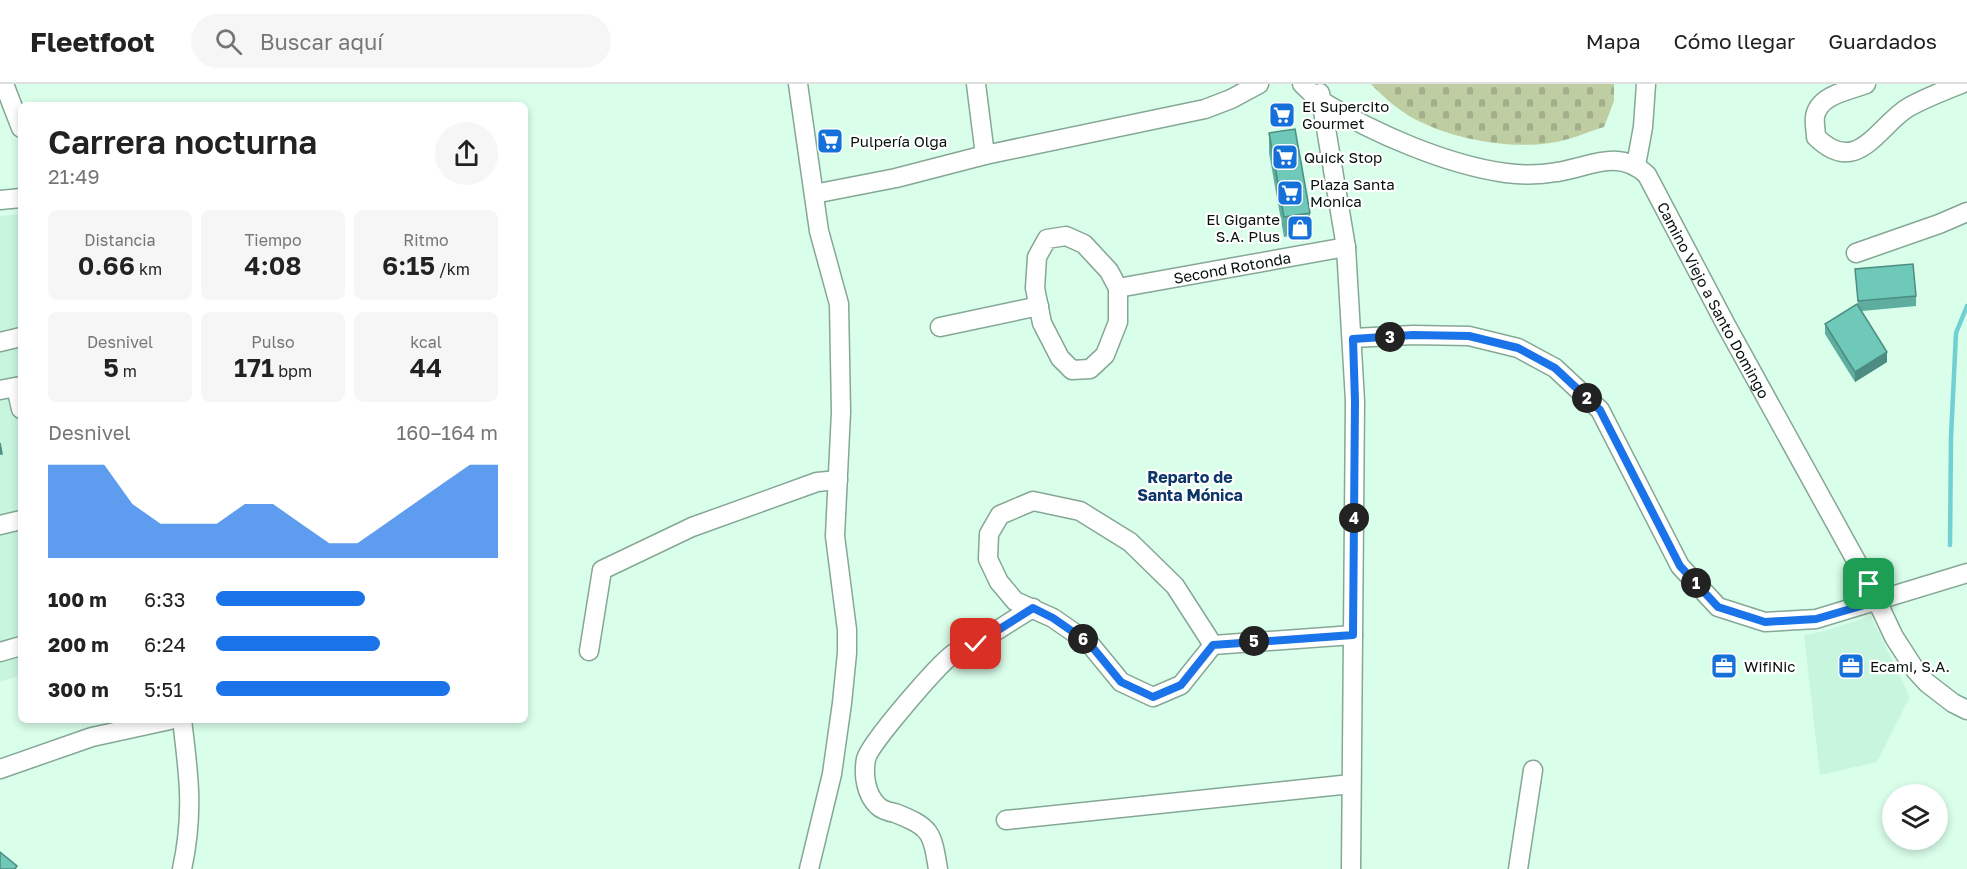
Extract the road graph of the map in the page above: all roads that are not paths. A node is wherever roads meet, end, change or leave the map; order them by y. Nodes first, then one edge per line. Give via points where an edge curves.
1 (4, 84) edge
2 (798, 84) edge
3 (976, 84) edge
4 (1259, 84) edge
5 (1302, 84) edge
6 (1646, 84) edge
7 (1866, 84) edge
8 (1961, 84) edge
9 (1320, 93) edge
10 (18, 120) edge
11 (986, 155) junction
12 (1636, 165) junction
13 (813, 194) junction
14 (18, 198) edge
15 (0, 200) edge
16 (1967, 212) edge
17 (1346, 247) junction
18 (1856, 253) dead end
19 (1118, 288) junction
20 (1039, 306) junction
21 (940, 327) dead end
22 (18, 338) edge
23 (1353, 339) junction
24 (0, 342) edge
25 (12, 388) edge
26 (18, 402) edge
27 (838, 480) junction
28 (18, 521) edge
29 (0, 525) edge
30 (1967, 573) edge
31 (1878, 601) junction
32 (1033, 608) junction
33 (1353, 635) junction
34 (1213, 645) junction
35 (18, 647) edge
36 (589, 651) dead end
37 (0, 652) edge
38 (1967, 710) edge
39 (156, 723) edge
40 (182, 723) edge
41 (0, 769) edge
42 (1533, 770) dead end
43 (1351, 784) junction
44 (1006, 820) dead end
45 (182, 869) edge
46 (809, 869) edge
47 (938, 869) edge
48 (1351, 869) edge
49 (1518, 869) edge

1 - 10 street
2 - 13 street
3 - 11 street
4 - 11 street via 1205,109
5 - 9 street
6 - 12 street
7 - 8 street via 1819,105 1816,137 1825,146 1857,150 1906,108
9 - 12 street via 1363,124 1420,150 1484,169 1536,174 1594,162
9 - 17 street
11 - 13 street
12 - 31 street, Camino Viejo a Santo Domingo via 1657,192
13 - 27 street via 839,304
14 - 15 street
16 - 18 street
17 - 19 street, Second Rotonda
17 - 23 street
19 - 20 street via 1109,271 1084,244 1066,236 1047,239 1037,257 1035,288
19 - 20 street via 1118,322 1105,355 1090,369 1072,370 1060,358 1042,323
20 - 21 street
22 - 24 street
23 - 31 street via 1469,336 1518,348 1555,368 1600,410 1680,566 1718,607 1765,622 1816,619
23 - 33 street
25 - 26 street
27 - 36 street via 817,482 692,527 602,570
27 - 46 street via 835,536 847,653 832,774
28 - 29 street
30 - 31 street
31 - 38 street, Camino Viejo a Santo Domingo via 1916,672
32 - 34 street via 1089,643 1121,682 1153,697 1181,685
32 - 34 street via 1015,602 988,559 989,534 1000,515 1033,501 1080,511 1130,542 1175,586
32 - 47 street via 942,662 866,757 867,789 879,808 925,827 933,842
33 - 34 street
33 - 43 street
35 - 37 street
39 - 41 street via 92,736
40 - 45 street via 190,825
42 - 49 street
43 - 44 street
43 - 48 street

